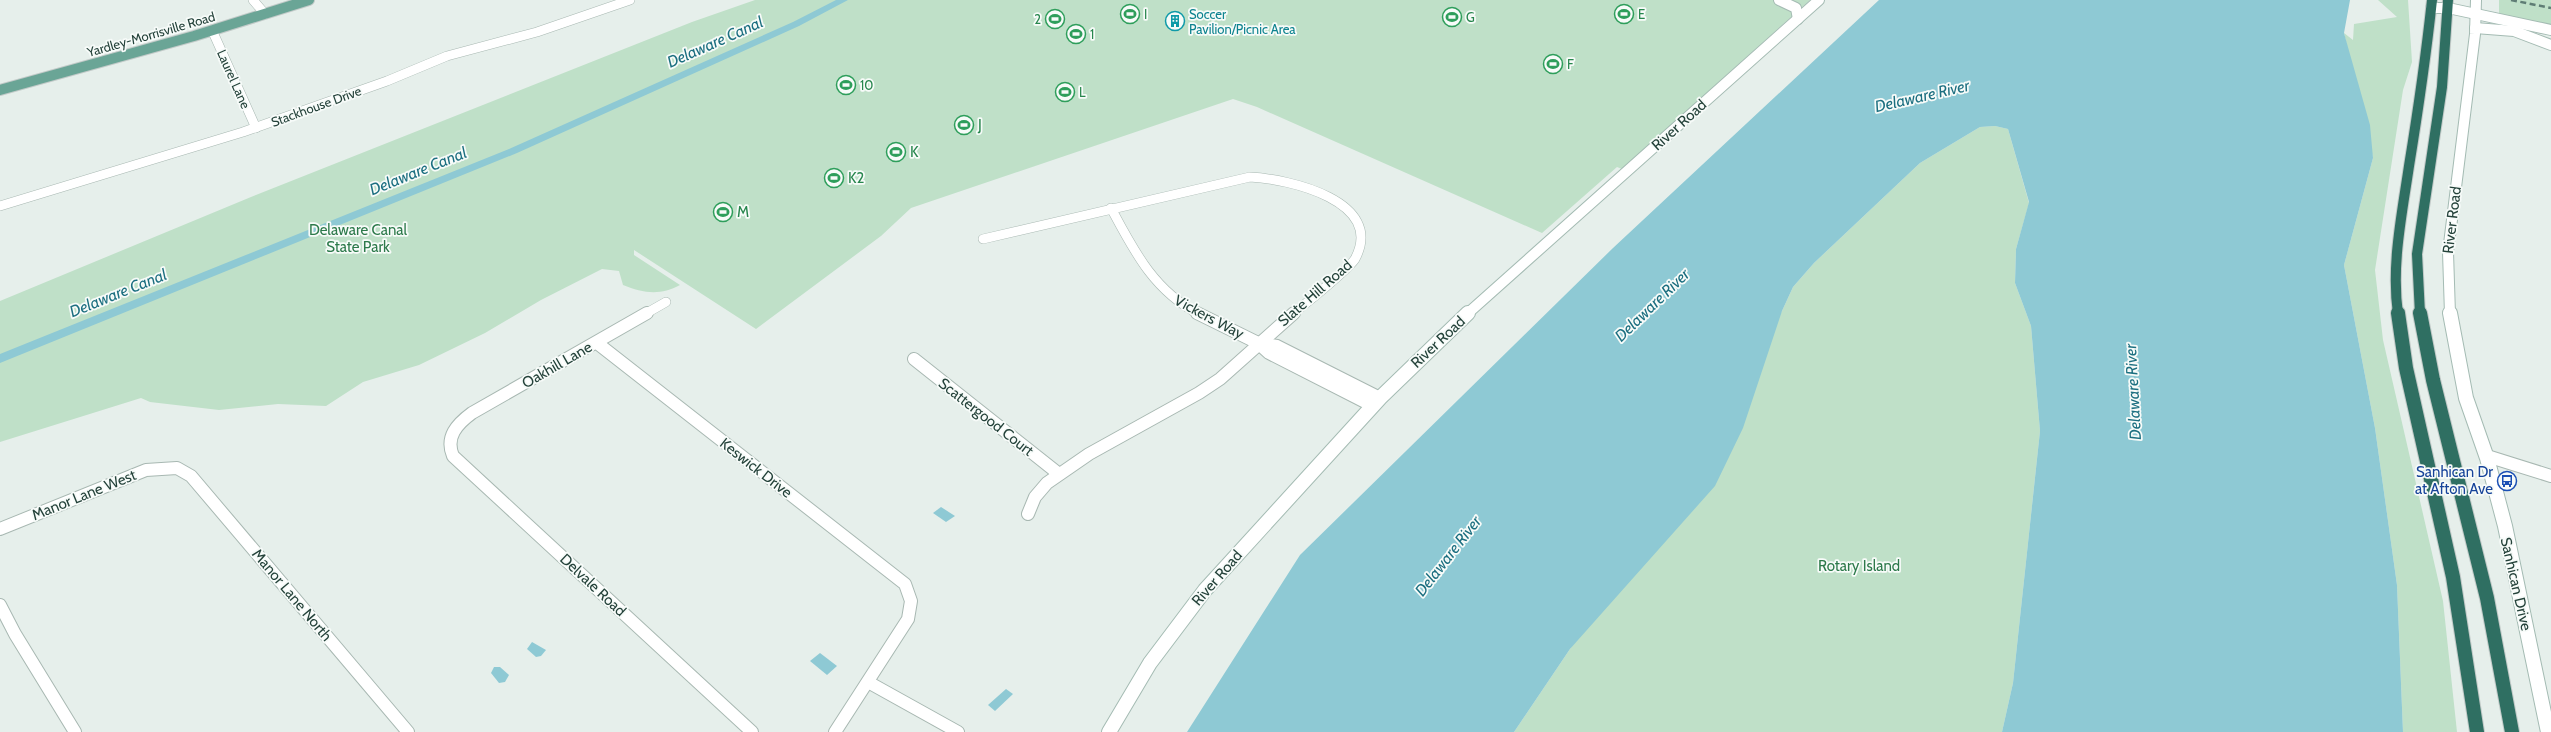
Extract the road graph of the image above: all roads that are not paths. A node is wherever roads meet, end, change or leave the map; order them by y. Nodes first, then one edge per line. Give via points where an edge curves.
1 (253, 0) edge
2 (309, 0) edge
3 (630, 0) edge
4 (1780, 0) edge
5 (1785, 0) edge
6 (1819, 0) edge
7 (2476, 0) edge
8 (2432, 4) edge
9 (2448, 4) edge
10 (1810, 8) junction
11 (265, 14) junction
12 (2476, 14) junction
13 (1798, 19) junction
14 (2475, 28) junction
15 (212, 30) junction
16 (2551, 30) edge
17 (2551, 45) edge
18 (0, 90) edge
19 (256, 128) junction
20 (0, 206) edge
21 (1111, 208) junction
22 (983, 239) dead end
23 (666, 302) dead end
24 (597, 343) junction
25 (1258, 343) junction
26 (914, 359) dead end
27 (1376, 402) junction
28 (452, 432) joint
29 (2479, 438) joint
30 (2487, 456) junction
31 (169, 468) joint
32 (1059, 474) junction
33 (2551, 476) edge
34 (1028, 514) dead end
35 (0, 529) edge
36 (0, 605) edge
37 (868, 682) junction
38 (75, 732) edge
39 (408, 732) edge
40 (752, 732) edge
41 (835, 732) edge
42 (958, 732) edge
43 (1109, 732) edge
44 (2478, 732) edge
45 (2512, 732) edge
46 (2548, 732) edge

1 - 11 street
2 - 11 main road, Yardley-Morrisville Road
3 - 19 street, Stackhouse Drive via 537,32 447,56 387,81
4 - 13 main road via 1796,8
5 - 10 main road
6 - 10 main road, River Road
7 - 12 main road, River Road
8 - 9 main road
8 - 44 highway via 2426,60 2397,244 2398,329 2453,577
9 - 12 main road
9 - 45 highway, River Road via 2442,87 2417,273 2424,338 2487,598
10 - 13 main road, River Road
11 - 15 main road, Yardley-Morrisville Road
12 - 14 main road, River Road
12 - 16 main road
13 - 27 main road, River Road via 1471,310
14 - 17 main road via 2507,29
14 - 29 main road, River Road via 2448,252 2447,285 2455,350
15 - 18 main road, Yardley-Morrisville Road
15 - 19 street, Laurel Lane
19 - 20 street, Stackhouse Drive
21 - 22 street, Slate Hill Road
21 - 25 street, Vickers Way via 1146,272 1171,298
21 - 25 street, Slate Hill Road via 1234,178 1260,176 1291,181 1350,211 1361,227 1362,244 1354,260
23 - 24 street, Oakhill Lane
24 - 28 street, Oakhill Lane via 472,413
24 - 37 street, Keswick Drive via 905,584 911,596 912,607 908,619
25 - 27 street, Vickers Way via 1269,353
25 - 32 street, Slate Hill Road via 1198,395
26 - 32 street, Scattergood Court
27 - 43 main road, River Road via 1205,590 1150,662
28 - 40 street, Delvale Road via 449,443 453,456
29 - 30 main road, Sanhican Drive
30 - 33 street
30 - 46 main road, Sanhican Drive via 2522,604
31 - 35 street, Manor Lane West via 132,474
31 - 39 street, Manor Lane North via 183,470 191,476
32 - 34 street, Slate Hill Road via 1042,488 1031,502
36 - 38 street
37 - 41 street
37 - 42 street

